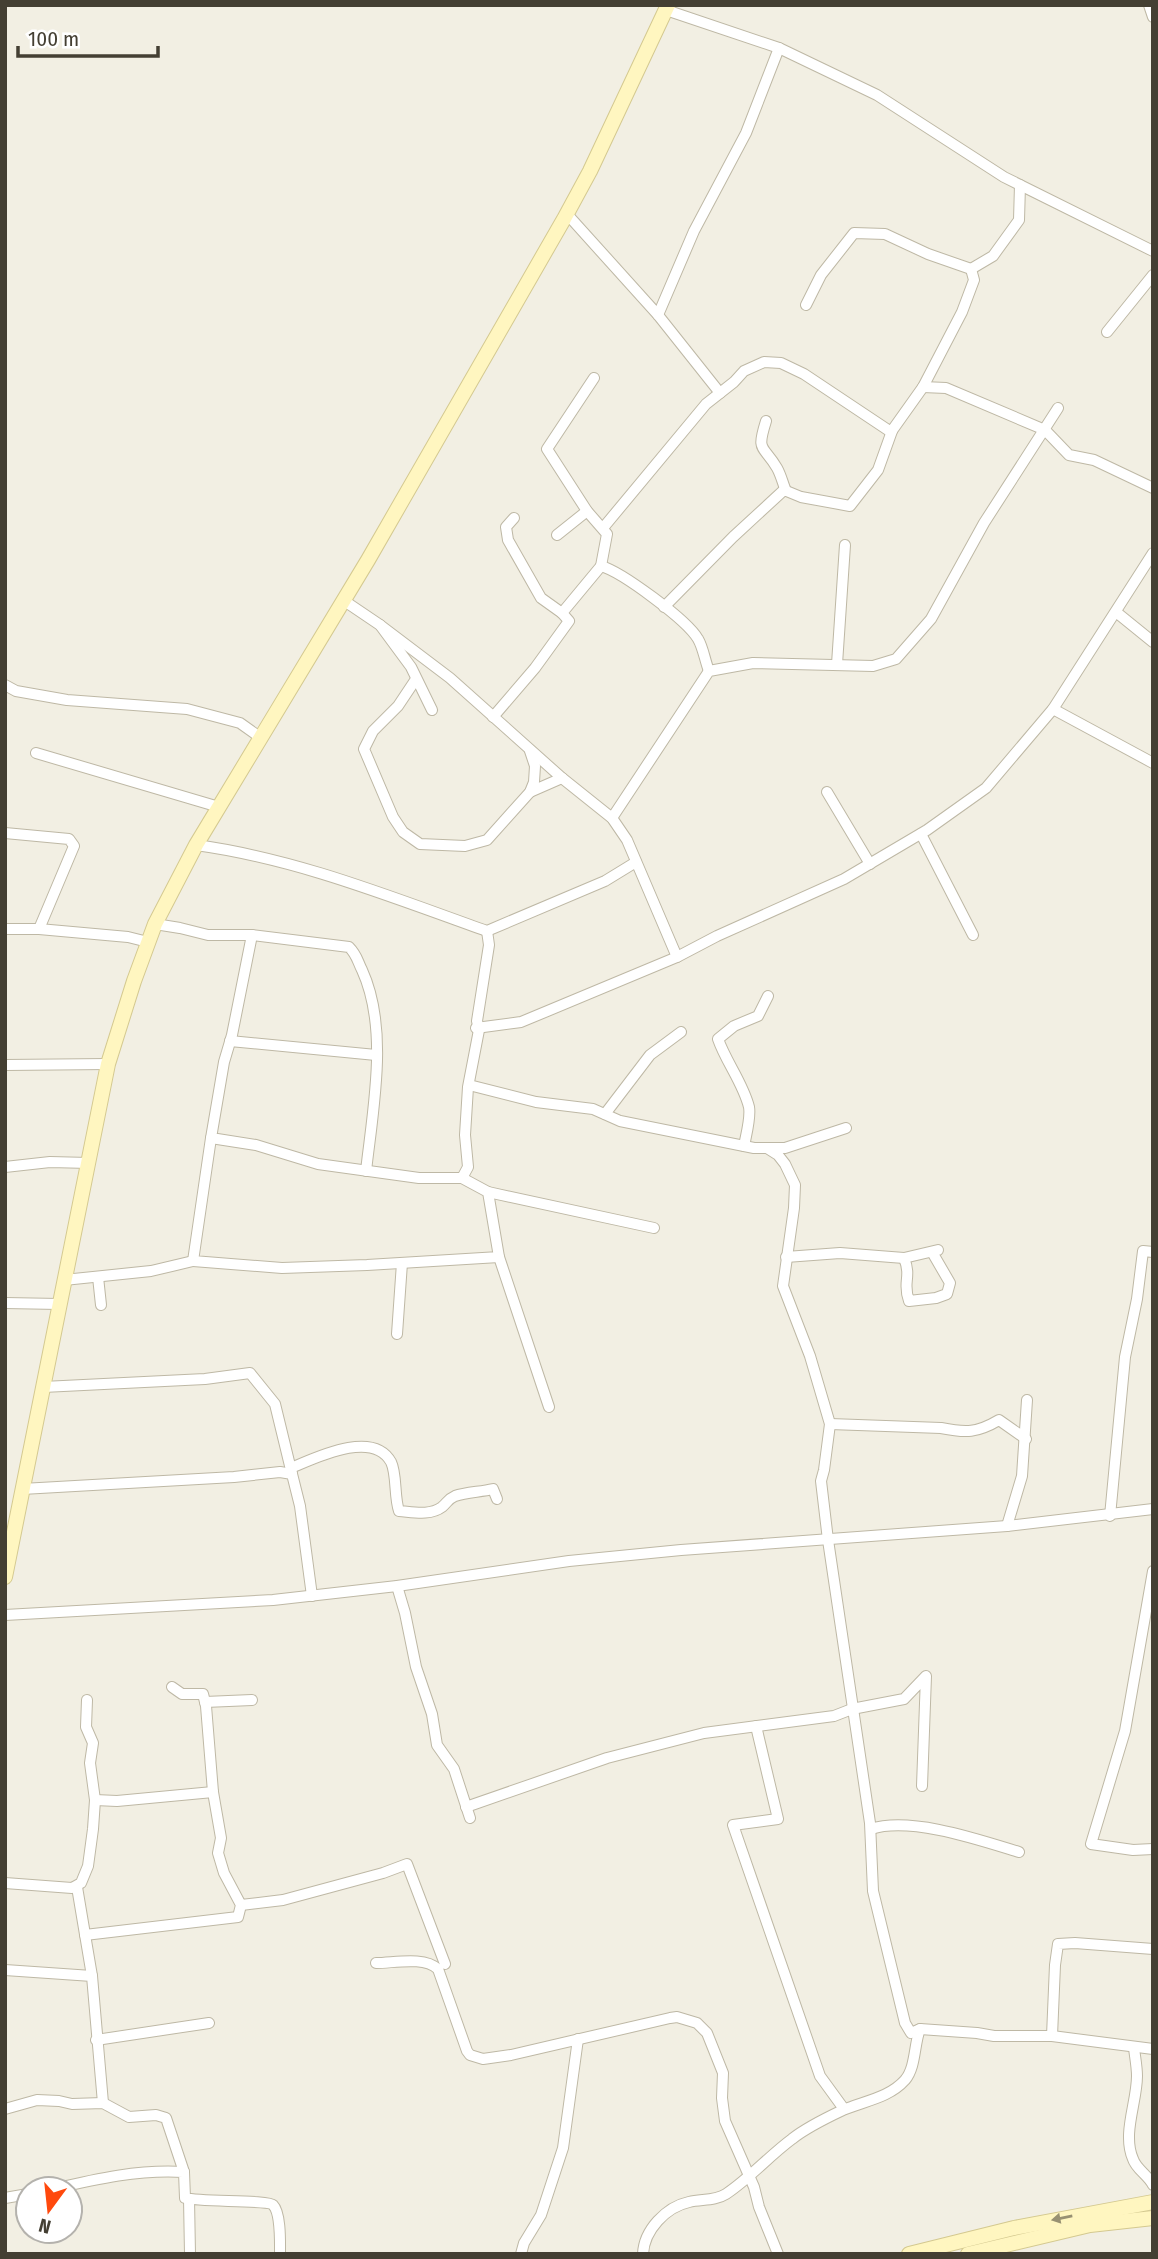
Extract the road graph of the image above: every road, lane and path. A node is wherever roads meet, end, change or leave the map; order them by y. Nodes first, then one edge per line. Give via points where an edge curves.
1 (1149, 5) edge
2 (667, 8) edge
3 (1153, 17) edge
4 (779, 48) junction
5 (1020, 186) junction
6 (567, 214) junction
7 (1153, 251) edge
8 (971, 269) junction
9 (1153, 275) edge
10 (806, 305) dead end
11 (658, 315) junction
12 (1107, 332) dead end
13 (594, 378) dead end
14 (923, 387) junction
15 (720, 393) junction
16 (1058, 408) dead end
17 (766, 421) dead end
18 (1045, 430) junction
19 (892, 431) junction
20 (1153, 488) edge
21 (786, 491) junction
22 (587, 511) junction
23 (514, 518) dead end
24 (603, 528) junction
25 (557, 535) dead end
26 (845, 545) dead end
27 (1153, 554) edge
28 (601, 566) junction
29 (343, 600) junction
30 (664, 607) junction
31 (1116, 612) junction
32 (562, 614) junction
33 (380, 625) junction
34 (1153, 642) edge
35 (837, 664) junction
36 (709, 671) junction
37 (416, 679) junction
38 (5, 685) edge
39 (1053, 709) junction
40 (432, 710) dead end
41 (493, 717) junction
42 (261, 738) junction
43 (530, 750) junction
44 (36, 752) dead end
45 (1153, 763) edge
46 (562, 778) junction
47 (530, 792) junction
48 (827, 792) dead end
49 (219, 807) junction
50 (612, 818) junction
51 (5, 833) edge
52 (921, 834) junction
53 (196, 845) junction
54 (636, 862) junction
55 (870, 863) junction
56 (155, 924) junction
57 (5, 929) edge
58 (39, 929) junction
59 (487, 931) junction
60 (252, 935) junction
61 (973, 935) dead end
62 (148, 942) junction
63 (677, 957) junction
64 (768, 996) dead end
65 (477, 1028) junction
66 (681, 1032) dead end
67 (230, 1041) junction
68 (376, 1055) junction
69 (108, 1064) junction
70 (5, 1065) edge
71 (469, 1085) junction
72 (605, 1114) junction
73 (846, 1128) dead end
74 (211, 1138) junction
75 (744, 1146) junction
76 (767, 1148) junction
77 (89, 1163) junction
78 (5, 1167) edge
79 (366, 1171) junction
80 (462, 1178) junction
81 (488, 1192) junction
82 (654, 1228) dead end
83 (1153, 1252) edge
84 (499, 1256) junction
85 (786, 1257) junction
86 (904, 1258) junction
87 (193, 1261) junction
88 (402, 1263) junction
89 (98, 1276) junction
90 (64, 1280) junction
91 (5, 1303) edge
92 (59, 1304) junction
93 (100, 1305) dead end
94 (397, 1334) dead end
95 (43, 1387) junction
96 (1027, 1400) dead end
97 (549, 1407) dead end
98 (830, 1424) junction
99 (1026, 1438) junction
100 (291, 1471) junction
101 (22, 1489) junction
102 (497, 1499) dead end
103 (1153, 1509) edge
104 (1110, 1516) junction
105 (1007, 1525) junction
106 (828, 1540) junction
107 (1153, 1571) edge
108 (5, 1577) edge
109 (397, 1587) junction
110 (312, 1596) junction
111 (5, 1615) edge
112 (172, 1687) dead end
113 (87, 1700) dead end
114 (252, 1700) dead end
115 (205, 1702) junction
116 (852, 1709) junction
117 (756, 1726) junction
118 (922, 1786) dead end
119 (213, 1792) junction
120 (95, 1800) junction
121 (871, 1829) junction
122 (1153, 1849) edge
123 (1019, 1852) dead end
124 (5, 1883) edge
125 (77, 1887) junction
126 (241, 1905) junction
127 (85, 1935) junction
128 (1153, 1949) edge
129 (376, 1963) dead end
130 (445, 1964) dead end
131 (5, 1970) edge
132 (93, 1976) junction
133 (209, 2023) dead end
134 (915, 2035) junction
135 (1052, 2036) junction
136 (578, 2039) junction
137 (96, 2040) junction
138 (1134, 2048) junction
139 (1153, 2049) edge
140 (103, 2103) junction
141 (5, 2109) edge
142 (844, 2109) junction
143 (184, 2172) junction
144 (749, 2176) junction
145 (84, 2183) edge
146 (1153, 2185) edge
147 (189, 2199) junction
148 (1153, 2202) edge
149 (1153, 2218) edge
150 (1009, 2250) edge
151 (190, 2254) edge
152 (280, 2254) edge
153 (521, 2254) edge
154 (643, 2254) edge
155 (778, 2254) edge
156 (909, 2254) edge
157 (968, 2254) edge

1 - 3 street
2 - 4 street
2 - 6 street
4 - 5 street via 877,95
4 - 11 street via 746,133 694,231
5 - 7 street
5 - 8 street via 1019,220 993,256
6 - 11 street
6 - 29 street
8 - 10 street via 885,234 854,233 821,275
8 - 14 street via 974,279 962,312
9 - 12 street
11 - 15 street
13 - 22 street via 547,449
14 - 18 street via 946,388
14 - 19 street
15 - 19 street via 744,371 764,362 781,363
15 - 24 street
16 - 18 street
17 - 21 street via 760,442
18 - 20 street via 1069,455 1094,460
18 - 35 street via 984,523 931,618 896,659 873,666
19 - 21 street via 878,470 850,506
21 - 30 street
22 - 24 street
22 - 25 street
23 - 32 street via 506,527 508,540 541,598
24 - 28 street via 607,534
26 - 35 street
27 - 31 street
28 - 30 street
28 - 32 street
29 - 33 street
29 - 42 street
30 - 36 street via 698,639
31 - 34 street
31 - 39 street
32 - 41 street via 569,621
33 - 37 street
33 - 41 street
35 - 36 street via 753,663
36 - 50 street
37 - 40 street
37 - 47 street via 373,731 364,749 403,832 420,844 466,846 487,840
38 - 42 street via 68,700 187,709 240,723
39 - 45 street
39 - 52 street via 986,788
41 - 43 street
42 - 49 street
43 - 46 street
43 - 47 street via 535,766
44 - 49 street
46 - 47 street
46 - 50 street
48 - 55 street
49 - 53 street
50 - 54 street
51 - 58 street via 69,839 74,846
52 - 55 street
52 - 61 street
53 - 56 street
53 - 59 street via 288,862
54 - 59 street via 605,881
54 - 63 street
55 - 63 street
56 - 60 street via 208,935
56 - 62 street
57 - 58 street
58 - 62 street
59 - 65 street via 489,946
60 - 67 street
60 - 68 street via 349,947 358,956 370,992
62 - 69 street
63 - 65 street via 521,1022
64 - 75 street via 758,1016 718,1039 750,1109
65 - 71 street
66 - 72 street via 650,1055
67 - 68 street
67 - 74 street
68 - 79 street
69 - 70 street
69 - 77 street
71 - 72 street
71 - 80 street via 468,1167
72 - 75 street
73 - 76 street via 785,1148
74 - 79 street
74 - 87 street
75 - 76 street
76 - 85 street via 785,1164 794,1185
77 - 78 street via 50,1161
77 - 90 street
79 - 80 street
80 - 81 street
81 - 82 street
81 - 84 street
83 - 104 street via 1143,1251 1125,1357
84 - 88 street
84 - 97 street
85 - 86 street via 840,1253
85 - 98 street via 783,1286
86 - 86 street via 935,1251 950,1283 947,1294 909,1301
87 - 88 street via 282,1268
87 - 89 street
88 - 94 street
89 - 90 street
89 - 93 street
90 - 92 street
91 - 92 street
92 - 95 street
95 - 100 street via 250,1373 275,1404
95 - 101 street
96 - 99 street
98 - 99 street via 958,1431 983,1430 999,1420
98 - 106 street via 821,1480
99 - 105 street via 1022,1476
100 - 101 street
100 - 102 street via 330,1452 368,1448 383,1453 392,1463 399,1511 428,1512 442,1508 457,1495 493,1489
100 - 110 street
101 - 108 street
103 - 104 street
104 - 105 street
105 - 106 street
106 - 109 street via 569,1561
106 - 116 street
107 - 122 street via 1125,1731 1091,1844
109 - 110 street
109 - 117 street via 437,1745 454,1769 468,1812 607,1758 704,1733
110 - 111 street
112 - 115 street via 182,1694 203,1694
113 - 120 street
114 - 115 street
115 - 119 street
116 - 117 street via 834,1716
116 - 118 street via 904,1699 926,1676
116 - 121 street
117 - 142 street via 778,1819 733,1825 820,2076
119 - 120 street
119 - 126 street via 221,1838 218,1853
120 - 125 street via 88,1866
121 - 123 street via 894,1824 946,1832
121 - 134 street via 873,1891 905,2022
124 - 125 street
125 - 127 street
126 - 127 street via 238,1917
126 - 130 street via 283,1900 407,1864
127 - 132 street
128 - 135 street via 1058,1944
129 - 136 street via 434,1965 467,2051 475,2057 511,2055
131 - 132 street
132 - 137 street
133 - 137 street
134 - 135 street
134 - 142 street via 912,2066 905,2080 881,2097
135 - 138 street
136 - 144 street via 677,2017 697,2023 707,2033 723,2073 725,2121
136 - 153 street via 564,2148 541,2215
137 - 140 street
138 - 139 street
138 - 146 street via 1137,2076 1130,2149 1133,2161
140 - 141 street via 37,2100
140 - 143 street via 128,2117 166,2118
142 - 144 street via 801,2132
143 - 145 street via 164,2170
143 - 147 street via 185,2198
144 - 154 street via 717,2198 688,2202 670,2211 645,2235
144 - 155 street
147 - 151 street
147 - 152 street via 270,2203 277,2210
148 -> 156 street via 1014,2228
149 - 150 street via 1090,2225
150 - 157 street

